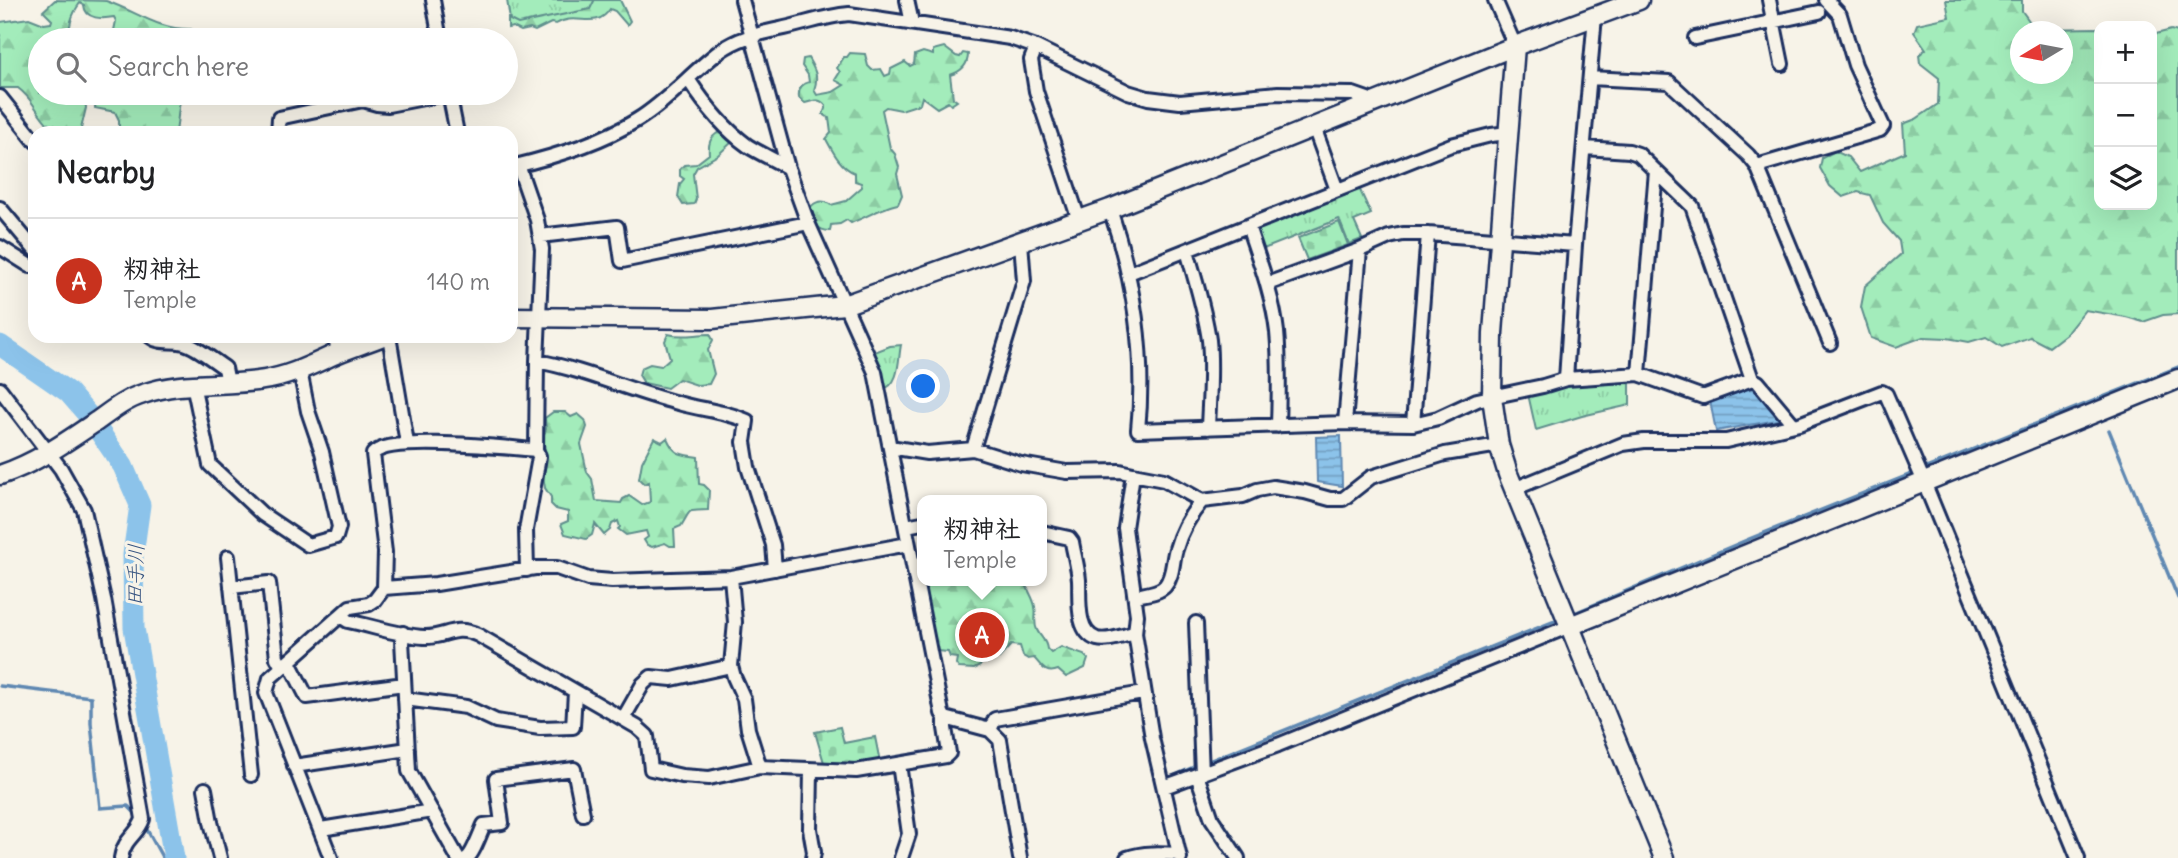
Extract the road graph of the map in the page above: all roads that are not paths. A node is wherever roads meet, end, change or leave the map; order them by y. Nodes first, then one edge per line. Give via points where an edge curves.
1 (433, 0) edge
2 (743, 0) edge
3 (907, 0) edge
4 (1495, 0) edge
5 (1639, 0) edge
6 (1769, 0) edge
7 (1832, 1) edge
8 (1819, 12) dead end
9 (1595, 16) junction
10 (1774, 21) junction
11 (912, 23) junction
12 (438, 28) edge
13 (752, 34) junction
14 (1695, 38) dead end
15 (1515, 46) junction
16 (1036, 47) junction
17 (1782, 64) dead end
18 (1591, 78) junction
19 (688, 79) junction
20 (0, 97) edge
21 (1376, 102) junction
22 (340, 105) edge
23 (451, 105) edge
24 (278, 126) edge
25 (456, 126) edge
26 (1314, 127) junction
27 (28, 132) edge
28 (1509, 133) junction
29 (1585, 148) junction
30 (518, 165) edge
31 (1756, 166) junction
32 (788, 168) junction
33 (1656, 171) junction
34 (518, 175) edge
35 (1338, 190) junction
36 (0, 208) edge
37 (1110, 209) junction
38 (1079, 220) junction
39 (808, 223) junction
40 (1248, 226) junction
41 (1427, 234) junction
42 (540, 236) junction
43 (1501, 239) junction
44 (28, 242) edge
45 (1021, 242) junction
46 (1575, 245) junction
47 (0, 247) edge
48 (1187, 250) junction
49 (1360, 250) junction
50 (28, 266) edge
51 (1129, 273) junction
52 (1267, 284) junction
53 (844, 305) junction
54 (518, 317) edge
55 (539, 317) junction
56 (184, 343) edge
57 (390, 343) edge
58 (1830, 343) dead end
59 (336, 345) edge
60 (537, 360) junction
61 (300, 371) junction
62 (1639, 374) junction
63 (1566, 379) junction
64 (1752, 379) junction
65 (2178, 379) edge
66 (228, 383) junction
67 (193, 384) junction
68 (0, 388) edge
69 (1492, 397) junction
70 (1345, 423) junction
71 (1412, 424) junction
72 (1794, 425) junction
73 (1278, 426) junction
74 (1208, 428) junction
75 (407, 443) junction
76 (1499, 444) junction
77 (890, 447) junction
78 (973, 449) junction
79 (536, 450) junction
80 (51, 451) junction
81 (1133, 474) junction
82 (0, 475) edge
83 (1924, 482) junction
84 (1514, 489) junction
85 (1202, 501) junction
86 (917, 524) edge
87 (906, 526) junction
88 (1047, 532) edge
89 (908, 544) junction
90 (228, 557) dead end
91 (775, 569) junction
92 (527, 570) junction
93 (731, 577) junction
94 (231, 587) junction
95 (384, 588) junction
96 (1135, 596) junction
97 (344, 612) junction
98 (1196, 623) dead end
99 (1570, 626) junction
100 (404, 633) junction
101 (1135, 633) junction
102 (286, 665) junction
103 (731, 666) junction
104 (404, 684) junction
105 (267, 686) junction
106 (242, 688) junction
107 (575, 692) junction
108 (1143, 693) junction
109 (405, 699) junction
110 (946, 718) junction
111 (623, 719) junction
112 (990, 730) junction
113 (408, 749) junction
114 (899, 764) junction
115 (294, 766) junction
116 (760, 767) junction
117 (811, 770) junction
118 (251, 775) dead end
119 (1200, 775) junction
120 (1164, 788) junction
121 (205, 789) dead end
122 (432, 811) junction
123 (583, 814) dead end
124 (321, 829) junction
125 (1179, 856) edge
126 (121, 858) edge
127 (220, 858) edge
128 (331, 858) edge
129 (458, 858) edge
130 (467, 858) edge
131 (813, 858) edge
132 (901, 858) edge
133 (1020, 858) edge
134 (1127, 858) edge
135 (1238, 858) edge
136 (1664, 858) edge
137 (2078, 858) edge

1 - 12 street
2 - 13 street
3 - 11 street
4 - 15 street
5 - 9 street
6 - 10 street
7 - 31 street via 1883,126 1880,131
8 - 10 street
9 - 15 street
9 - 18 street
10 - 14 street
10 - 17 street
11 - 13 street via 849,14
11 - 16 street via 1010,38
13 - 19 street via 720,51
13 - 32 street
15 - 21 street
15 - 28 street
16 - 21 street via 1148,98 1180,102 1278,93 1353,94
16 - 38 street via 1031,60 1036,91
18 - 29 street
18 - 31 street via 1669,82
19 - 30 street via 648,113 607,136
19 - 32 street via 726,127
20 - 27 street
21 - 26 street
22 - 24 street via 279,118
23 - 25 street
26 - 35 street
26 - 37 street
28 - 35 street via 1451,145
28 - 43 street
29 - 33 street via 1629,151
29 - 46 street
31 - 58 street
32 - 39 street
33 - 62 street
33 - 64 street via 1692,206
34 - 42 street
35 - 40 street
36 - 44 street
37 - 38 street
37 - 51 street
38 - 45 street
39 - 42 street via 622,261 617,227
39 - 53 street
40 - 48 street
40 - 52 street
41 - 43 street
41 - 49 street via 1389,237
41 - 71 street
42 - 55 street
43 - 46 street
43 - 69 street
45 - 53 street
45 - 78 street via 1024,281
46 - 63 street
47 - 50 street
48 - 51 street
48 - 74 street via 1209,340
49 - 52 street
49 - 70 street
51 - 74 street via 1142,373 1138,430
52 - 73 street via 1280,367
53 - 55 street via 712,319
53 - 77 street via 875,372
54 - 55 street
55 - 60 street
56 - 66 street via 225,368
57 - 75 street
59 - 61 street
60 - 79 street
60 - 91 street via 747,421 748,467 774,545
61 - 66 street via 262,381
61 - 67 street via 339,527 336,537 308,545 262,514 210,465
62 - 63 street
62 - 64 street via 1703,397
63 - 69 street
64 - 72 street
65 - 83 street
66 - 67 street
67 - 80 street via 139,395
68 - 80 street
69 - 71 street
69 - 76 street
70 - 71 street
70 - 73 street
72 - 83 street via 1882,392
72 - 84 street via 1726,441 1623,444
73 - 74 street
75 - 79 street
75 - 95 street via 373,454 385,552
76 - 84 street
76 - 85 street via 1445,454 1371,477 1343,499 1273,487
77 - 78 street via 927,453
77 - 87 street
78 - 81 street via 1067,472
79 - 92 street via 539,456 526,530
80 - 82 street
80 - 126 street via 84,510 134,757 144,818 124,844
81 - 85 street via 1164,480
81 - 96 street via 1125,528
83 - 99 street
83 - 137 street
84 - 99 street
85 - 96 street via 1181,535 1165,586
86 - 87 street
87 - 89 street
88 - 101 street via 1072,542 1079,578 1078,609 1087,631 1096,639
89 - 91 street
89 - 110 street
90 - 94 street
91 - 93 street
92 - 93 street via 557,568 588,579 612,581
92 - 95 street
93 - 103 street via 735,622
94 - 102 street via 269,583 277,658
94 - 106 street
95 - 97 street via 369,604
96 - 101 street
97 - 100 street via 348,621
97 - 102 street
98 - 119 street
99 - 119 street
99 - 136 street
100 - 104 street
100 - 107 street via 424,637 469,631
101 - 108 street
102 - 104 street via 307,697
102 - 105 street
103 - 111 street via 672,678 651,677
103 - 116 street
104 - 109 street
105 - 106 street
105 - 115 street
106 - 118 street
107 - 109 street via 573,727 551,728 496,721 466,706
107 - 111 street
108 - 112 street via 995,719
108 - 120 street
109 - 113 street
110 - 112 street
110 - 114 street via 946,756
111 - 116 street via 647,736 651,769 709,778
112 - 133 street via 1000,740
113 - 115 street
113 - 122 street via 409,771
114 - 117 street via 856,771
114 - 132 street via 909,834
115 - 124 street
116 - 117 street
117 - 131 street
119 - 120 street
119 - 135 street via 1212,819
120 - 125 street
121 - 127 street
122 - 124 street
122 - 129 street
123 - 130 street via 574,769 496,779 502,823 484,825
124 - 128 street
125 - 134 street via 1159,853

